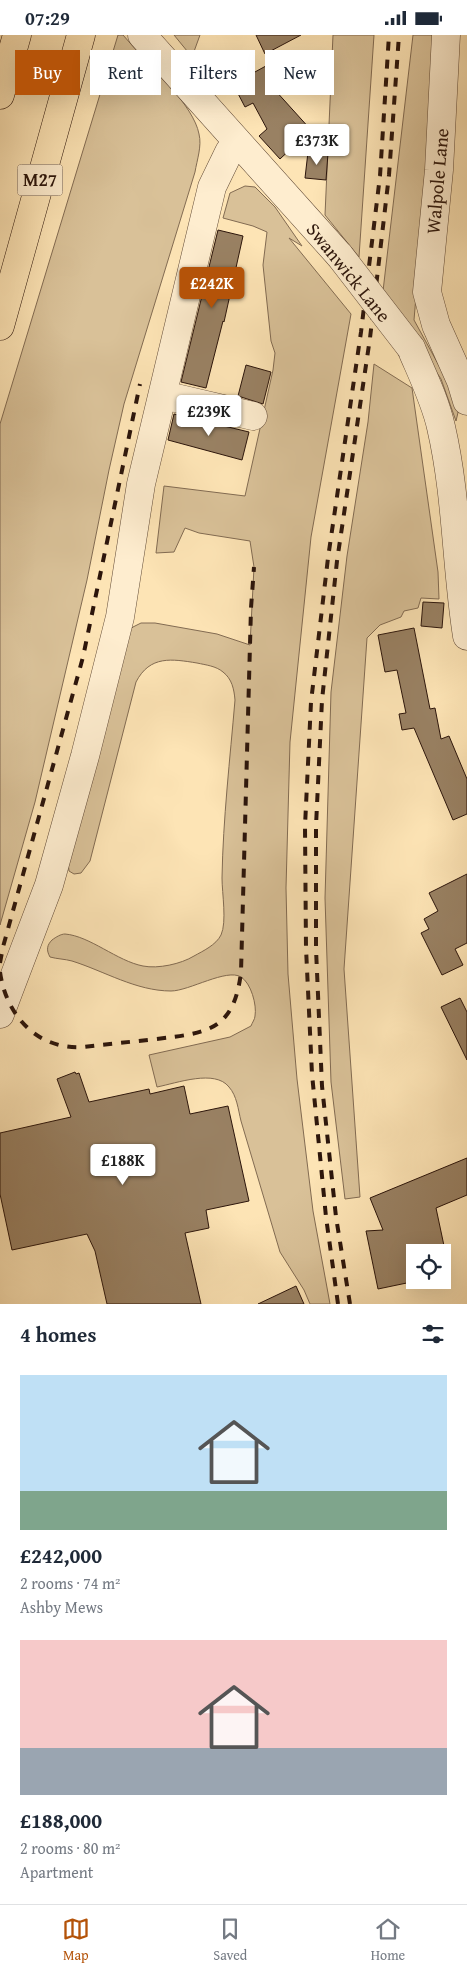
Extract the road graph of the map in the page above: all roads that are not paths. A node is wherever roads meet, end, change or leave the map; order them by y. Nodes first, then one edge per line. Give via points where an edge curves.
1 (17, 35) edge
2 (81, 35) edge
3 (142, 35) edge
4 (446, 35) edge
5 (0, 95) edge
6 (236, 142) junction
7 (0, 326) edge
8 (163, 395) junction
9 (467, 401) edge
10 (253, 417) dead end
11 (463, 547) edge
12 (465, 593) edge
13 (467, 636) edge
14 (0, 1014) edge

1 - 5 highway
2 - 7 highway, M27
3 - 6 street, Swanwick Lane
4 - 9 street, Walpole Lane via 439,170 427,293 436,325
6 - 8 street via 212,187
6 - 11 street, Swanwick Lane, bridge via 340,256 411,348 441,426
8 - 10 street
8 - 14 street via 140,484 120,617 85,756 49,885
11 - 12 street, Swanwick Lane
12 - 13 street, Swanwick Lane

